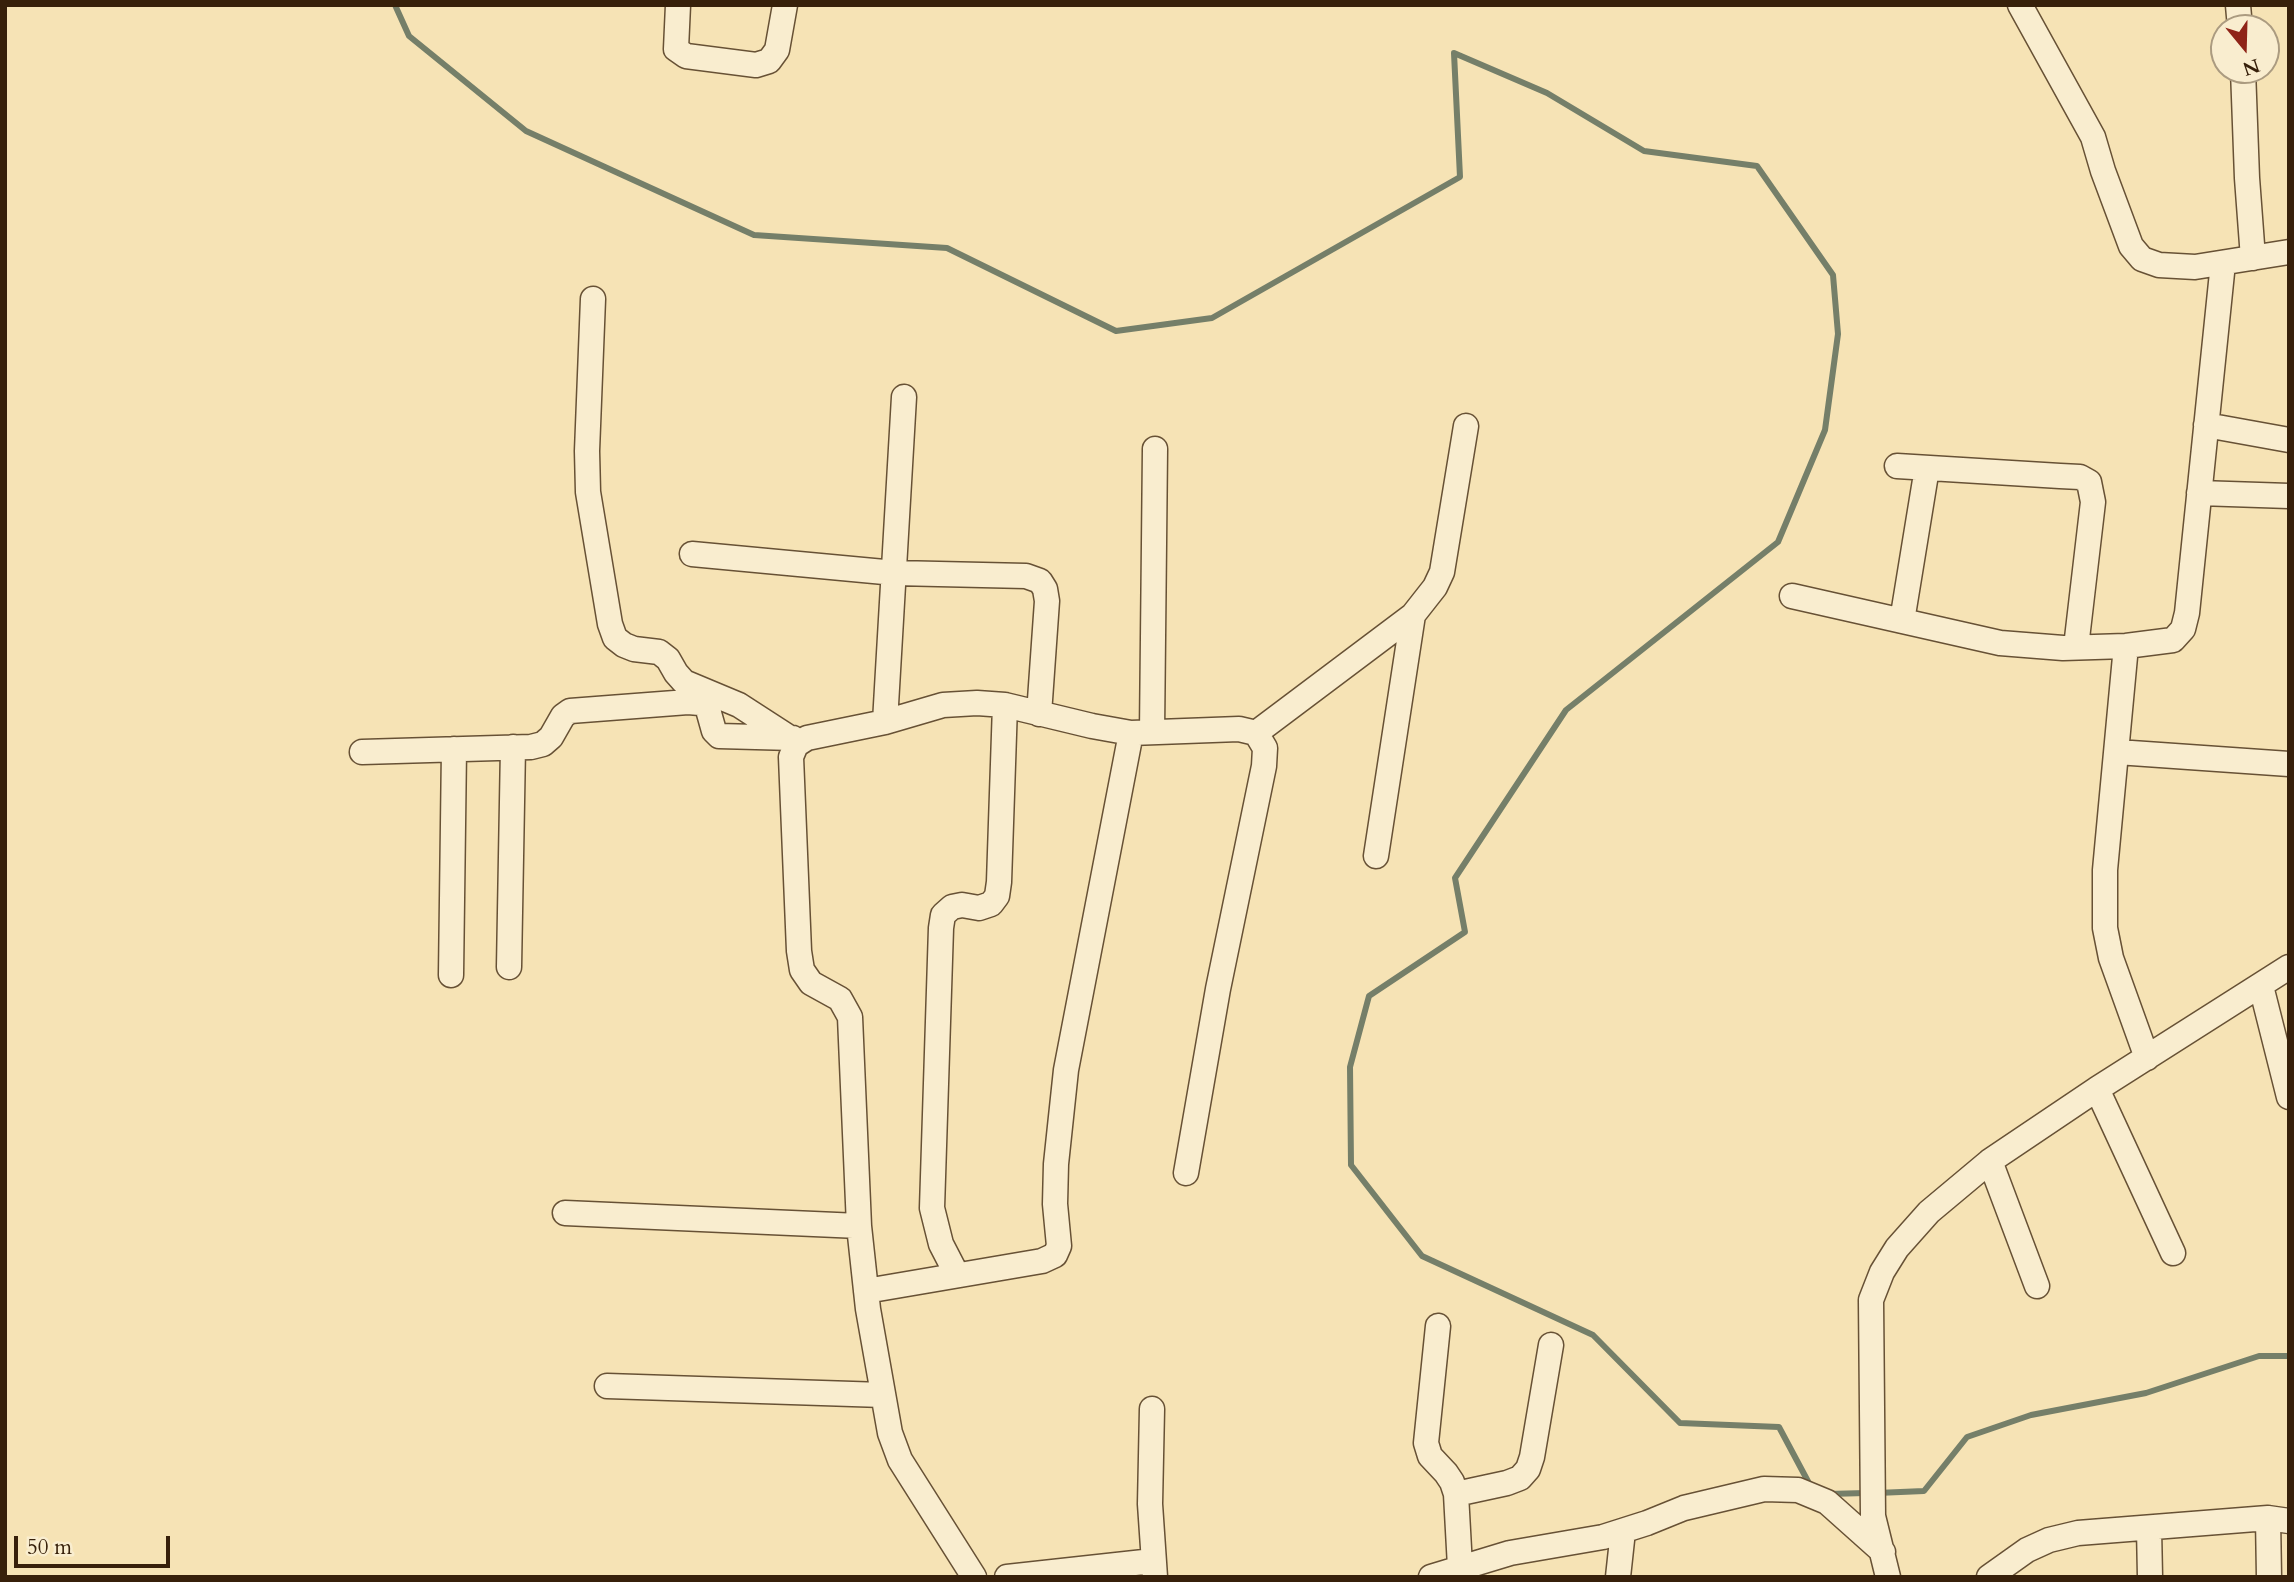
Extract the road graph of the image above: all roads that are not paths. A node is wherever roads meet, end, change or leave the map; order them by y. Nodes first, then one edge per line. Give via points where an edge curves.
1 (678, 5) edge
2 (785, 5) edge
3 (2020, 5) edge
4 (2244, 84) edge
5 (2289, 253) edge
6 (2253, 258) junction
7 (2223, 263) junction
8 (593, 299) dead end
9 (904, 397) dead end
10 (2207, 425) junction
11 (1466, 426) dead end
12 (2289, 440) edge
13 (1155, 449) dead end
14 (1897, 466) dead end
15 (1927, 468) junction
16 (2199, 493) junction
17 (2289, 496) edge
18 (692, 554) dead end
19 (895, 573) junction
20 (1792, 596) dead end
21 (1413, 615) junction
22 (1902, 621) junction
23 (2126, 646) junction
24 (2076, 647) junction
25 (1005, 705) junction
26 (1039, 714) junction
27 (885, 722) junction
28 (1141, 733) junction
29 (1256, 733) junction
30 (798, 738) junction
31 (513, 747) junction
32 (454, 750) junction
33 (362, 752) dead end
34 (2117, 752) junction
35 (2289, 764) edge
36 (1376, 856) dead end
37 (509, 967) dead end
38 (2289, 967) edge
39 (451, 975) dead end
40 (2261, 986) junction
41 (2147, 1058) junction
42 (2097, 1089) junction
43 (2289, 1097) edge
44 (1990, 1161) junction
45 (1186, 1173) dead end
46 (565, 1213) dead end
47 (859, 1226) junction
48 (2173, 1253) dead end
49 (957, 1275) junction
50 (2037, 1286) dead end
51 (866, 1291) junction
52 (1438, 1326) dead end
53 (1550, 1345) dead end
54 (607, 1386) dead end
55 (883, 1395) junction
56 (1152, 1409) dead end
57 (1456, 1494) junction
58 (2278, 1520) edge
59 (2149, 1528) junction
60 (1623, 1531) junction
61 (2027, 1550) junction
62 (1883, 1552) junction
63 (1460, 1567) junction
64 (1154, 1569) edge
65 (974, 1577) edge
66 (1007, 1577) edge
67 (1431, 1577) edge
68 (1618, 1577) edge
69 (1888, 1577) edge
70 (1989, 1577) edge
71 (2028, 1577) edge
72 (2151, 1577) edge
73 (2269, 1577) edge

1 - 2 street via 676,49 686,55 756,65 769,61 776,50
3 - 7 street via 2093,137 2131,246 2142,259 2159,265
4 - 6 street
5 - 6 street
6 - 7 street
7 - 10 street
8 - 30 street via 586,472 615,638 634,649 659,652 684,682 739,705
9 - 19 street
10 - 12 street
10 - 16 street
11 - 21 street via 1442,572
13 - 28 street
14 - 15 street
15 - 22 street
15 - 24 street via 2080,477 2089,482 2093,502
16 - 17 street
16 - 23 street via 2183,629 2173,640
18 - 19 street
19 - 26 street via 1026,576 1040,581 1047,601
19 - 27 street
20 - 22 street
21 - 29 street
21 - 36 street
22 - 24 street via 2000,643
23 - 24 street
23 - 34 street
25 - 26 street
25 - 27 street via 943,705
25 - 49 street via 997,896 979,908 952,907 943,915 941,928 932,1198 935,1228
26 - 28 street
27 - 30 street
28 - 29 street via 1239,729
28 - 49 street via 1064,1083 1056,1164 1059,1246 1055,1255 1042,1261
29 - 45 street via 1265,748 1264,766
30 - 31 street via 719,736 707,706 688,702 570,711 543,744
30 - 47 street via 790,757 799,951 802,970 811,983 840,999 850,1017
31 - 32 street
31 - 37 street
32 - 33 street
32 - 39 street
34 - 35 street
34 - 41 street via 2105,870 2105,928 2111,958
38 - 40 street
40 - 41 street
40 - 43 street
41 - 42 street
42 - 44 street
42 - 48 street
44 - 50 street
44 - 62 street via 1929,1212 1905,1239 1882,1272 1871,1300 1873,1516
46 - 47 street
47 - 51 street
49 - 51 street
51 - 55 street
52 - 57 street via 1426,1443
53 - 57 street via 1528,1469 1507,1483
54 - 55 street
55 - 65 street via 900,1461
56 - 64 street
57 - 63 street
58 - 59 street
58 - 73 street
59 - 61 street via 2078,1533
59 - 72 street
60 - 62 street via 1723,1498 1764,1489 1798,1490 1827,1502
60 - 63 street
60 - 68 street
61 - 70 street
61 - 71 street
62 - 69 street
63 - 67 street
64 - 66 street

